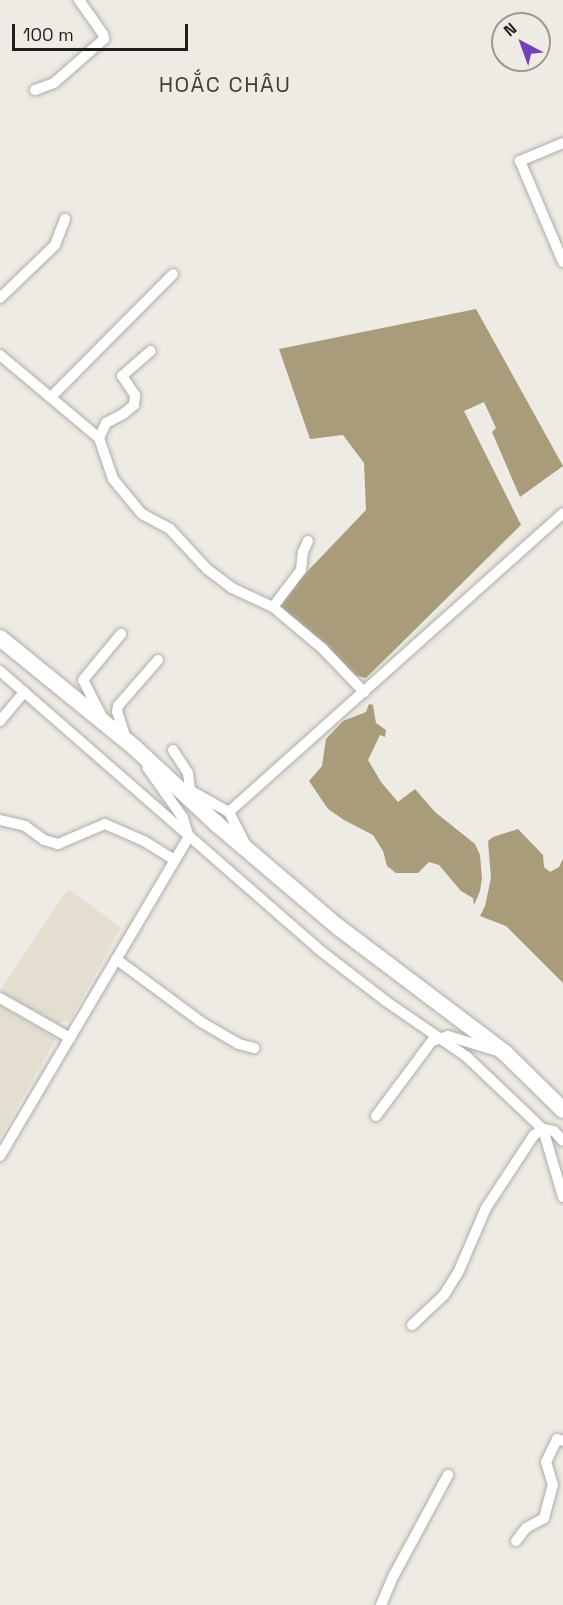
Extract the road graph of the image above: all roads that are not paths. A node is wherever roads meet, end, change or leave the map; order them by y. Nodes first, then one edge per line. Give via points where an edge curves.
1 (79, 0) edge
2 (36, 90) dead end
3 (563, 143) edge
4 (65, 219) dead end
5 (563, 262) edge
6 (172, 274) dead end
7 (0, 298) edge
8 (151, 351) dead end
9 (0, 355) edge
10 (51, 397) junction
11 (99, 438) junction
12 (563, 513) edge
13 (308, 541) dead end
14 (273, 607) junction
15 (121, 634) dead end
16 (0, 638) edge
17 (158, 660) dead end
18 (0, 671) edge
19 (24, 692) junction
20 (364, 692) junction
21 (0, 721) edge
22 (105, 724) junction
23 (130, 745) junction
24 (173, 750) dead end
25 (191, 797) junction
26 (228, 812) junction
27 (0, 820) edge
28 (189, 837) junction
29 (250, 853) junction
30 (175, 860) junction
31 (116, 959) junction
32 (0, 998) edge
33 (70, 1038) junction
34 (439, 1038) junction
35 (254, 1048) dead end
36 (505, 1053) junction
37 (563, 1110) edge
38 (376, 1116) dead end
39 (543, 1129) junction
40 (563, 1141) edge
41 (0, 1156) edge
42 (563, 1197) edge
43 (412, 1325) dead end
44 (563, 1441) edge
45 (448, 1475) dead end
46 (516, 1541) dead end
47 (381, 1605) edge

1 - 2 street via 104,39 54,83
3 - 5 street via 520,161
4 - 7 street via 55,245
6 - 10 street
8 - 11 street via 122,376 135,395 134,405 105,423
9 - 10 street
10 - 11 street
11 - 14 street via 113,479 142,514 170,530 207,569 232,588
12 - 20 street
13 - 14 street via 301,570
14 - 20 street via 322,648
15 - 22 street via 83,680
16 - 22 main road
17 - 23 street via 118,706
18 - 19 street
19 - 21 street
19 - 28 street
20 - 26 street
22 - 23 main road
23 - 25 main road
23 - 28 street via 183,818
24 - 25 street via 188,773
25 - 26 street
25 - 29 main road
26 - 29 street
27 - 30 street via 25,826 44,840 58,843 105,824
28 - 30 street
28 - 34 street via 317,948
29 - 36 main road via 338,927
30 - 31 street
31 - 33 street
31 - 35 street via 201,1022 239,1044
32 - 33 street
33 - 41 street
34 - 36 street via 448,1036
34 - 38 street via 428,1043
34 - 39 street via 467,1057
36 - 37 main road
39 - 40 street via 554,1131
39 - 42 street
39 - 43 street via 534,1135 486,1208 448,1288
44 - 46 street via 557,1439 546,1462 553,1485 544,1518 526,1528
45 - 47 street

